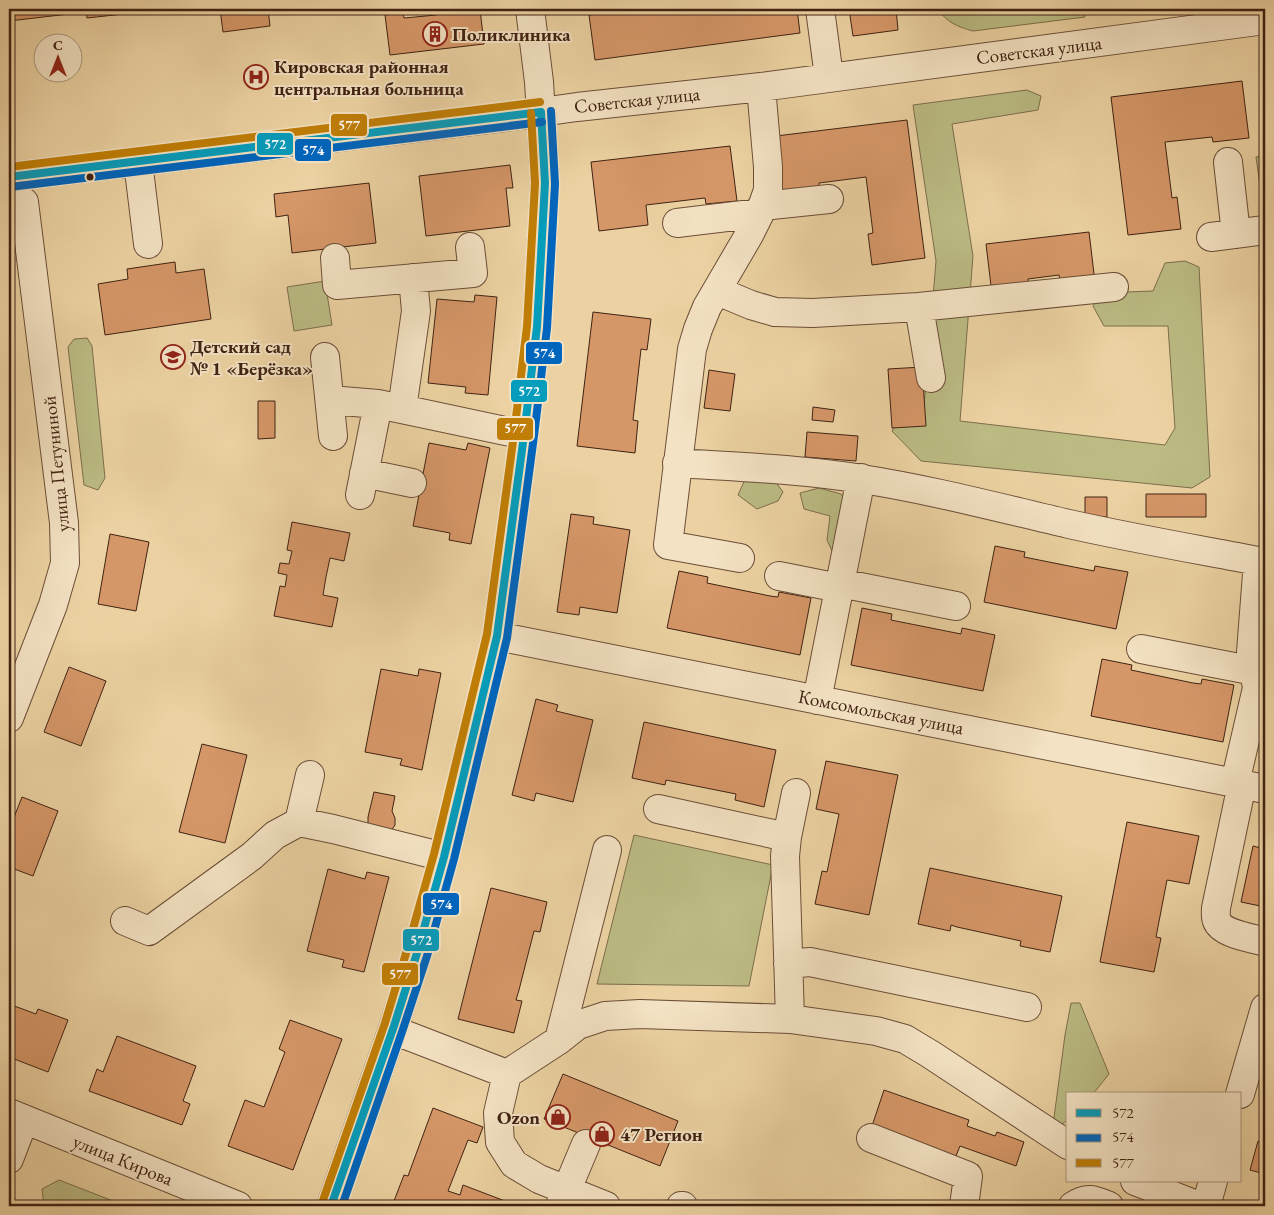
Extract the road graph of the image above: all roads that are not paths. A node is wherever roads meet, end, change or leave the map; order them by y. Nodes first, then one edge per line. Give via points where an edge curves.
1 (530, 9) edge
2 (820, 9) edge
3 (1213, 18) edge
4 (1265, 20) edge
5 (829, 78) junction
6 (761, 86) junction
7 (541, 112) junction
8 (138, 162) junction
9 (1228, 162) dead end
10 (9, 178) edge
11 (828, 199) dead end
12 (24, 202) dead end
13 (761, 210) junction
14 (678, 223) dead end
15 (1265, 230) edge
16 (148, 244) dead end
17 (470, 246) dead end
18 (335, 258) dead end
19 (413, 278) junction
20 (1114, 287) dead end
21 (718, 289) junction
22 (919, 307) junction
23 (325, 357) dead end
24 (931, 378) dead end
25 (330, 400) junction
26 (390, 407) junction
27 (524, 435) junction
28 (333, 436) dead end
29 (678, 463) junction
30 (861, 478) junction
31 (412, 483) dead end
32 (740, 558) dead end
33 (1262, 561) edge
34 (779, 576) dead end
35 (840, 586) junction
36 (956, 606) dead end
37 (497, 636) junction
38 (1141, 649) dead end
39 (1260, 672) edge
40 (817, 700) junction
41 (9, 718) edge
42 (310, 775) dead end
43 (1247, 786) edge
44 (796, 793) dead end
45 (658, 809) dead end
46 (299, 822) junction
47 (787, 837) junction
48 (607, 850) dead end
49 (444, 857) junction
50 (126, 922) dead end
51 (1265, 942) edge
52 (788, 964) junction
53 (1027, 1007) dead end
54 (1265, 1008) edge
55 (790, 1019) junction
56 (393, 1030) junction
57 (559, 1040) junction
58 (508, 1074) junction
59 (1241, 1092) edge
60 (16, 1117) edge
61 (871, 1138) dead end
62 (586, 1144) dead end
63 (1066, 1144) edge
64 (9, 1159) edge
65 (1138, 1182) edge
66 (1213, 1182) edge
67 (564, 1198) edge
68 (238, 1206) edge
69 (331, 1206) edge
70 (606, 1206) edge
71 (964, 1206) edge
72 (1073, 1206) edge
73 (1110, 1206) edge
74 (1199, 1206) edge
75 (1206, 1206) edge

1 - 7 street
2 - 5 street
3 - 4 street, Советская улица
3 - 5 street, Советская улица
5 - 6 street, Советская улица
6 - 7 street, Советская улица
6 - 13 street via 768,190
7 - 8 street, Советская улица
7 - 27 street via 545,183 537,327
8 - 10 street, Советская улица
8 - 16 street
9 - 15 street via 1223,235
11 - 13 street
12 - 41 street, улица Петуниной via 64,523 65,562 53,605
13 - 14 street
13 - 21 street
17 - 19 street via 473,272
18 - 19 street via 337,285
19 - 26 street via 416,311
20 - 22 street
21 - 22 street via 775,312
21 - 29 street via 707,307 692,349
22 - 24 street
23 - 25 street
25 - 26 street
25 - 28 street
26 - 27 street
26 - 31 street via 362,484
27 - 37 street
29 - 30 street
29 - 32 street via 668,545
30 - 33 street via 1141,540
30 - 35 street
33 - 39 street via 1251,652
34 - 35 street
35 - 36 street
35 - 40 street
37 - 40 street, Комсомольская улица
37 - 49 street
38 - 39 street
39 - 43 street
40 - 43 street, Комсомольская улица
42 - 46 street
43 - 51 street via 1216,908 1216,920 1228,932
44 - 47 street
45 - 47 street
46 - 49 street
46 - 50 street via 275,835 252,856 149,931
47 - 52 street
48 - 57 street
49 - 56 street
52 - 53 street via 810,962
52 - 55 street
54 - 59 street
55 - 57 street via 640,1014 605,1016 578,1025
55 - 63 street via 876,1031 906,1039
56 - 58 street
56 - 69 street
57 - 58 street
58 - 67 street via 498,1113 500,1142 514,1164
60 - 64 street
60 - 68 street, улица Кирова
61 - 71 street via 968,1176
62 - 67 street
65 - 74 street
66 - 75 street
67 - 70 street
72 - 73 street via 1081,1201 1095,1200

